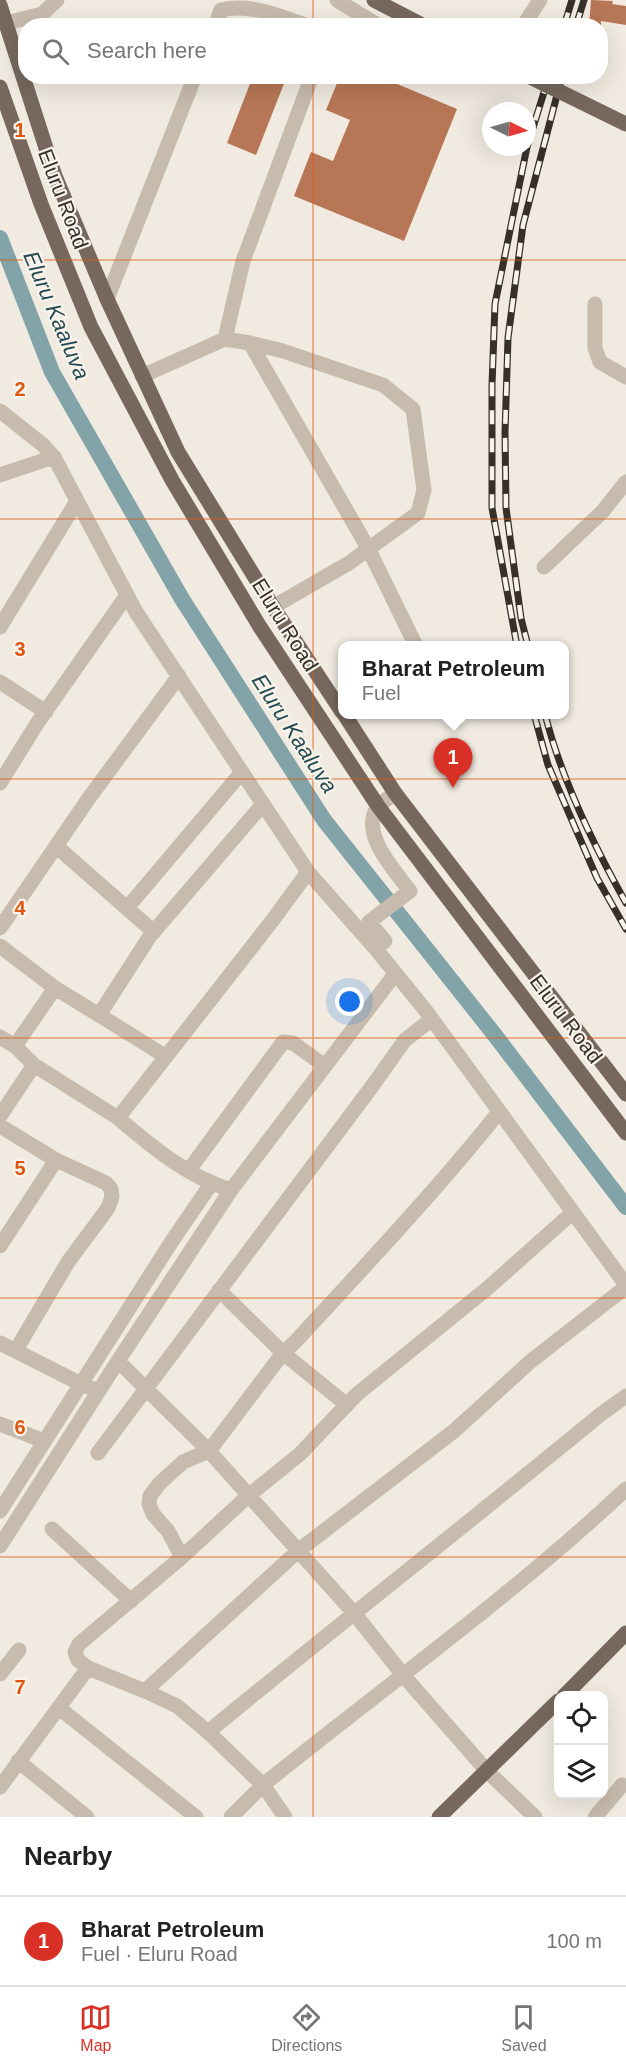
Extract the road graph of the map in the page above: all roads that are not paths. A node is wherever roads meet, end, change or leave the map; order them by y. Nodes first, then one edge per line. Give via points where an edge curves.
1 (57, 0) edge
2 (338, 0) edge
3 (374, 0) edge
4 (540, 0) edge
5 (0, 5) edge
6 (26, 18) edge
7 (218, 18) edge
8 (285, 18) edge
9 (363, 18) edge
10 (409, 18) edge
11 (528, 18) edge
12 (18, 20) edge
13 (6, 23) junction
14 (18, 60) edge
15 (26, 84) edge
16 (192, 84) edge
17 (309, 84) edge
18 (544, 84) edge
19 (0, 87) edge
20 (626, 124) edge
21 (107, 299) junction
22 (595, 304) dead end
23 (225, 339) junction
24 (250, 343) junction
25 (142, 376) junction
26 (626, 376) edge
27 (0, 411) edge
28 (54, 457) junction
29 (0, 475) edge
30 (626, 482) edge
31 (77, 501) junction
32 (368, 548) junction
33 (544, 567) dead end
34 (127, 595) junction
35 (273, 607) junction
36 (0, 627) edge
37 (414, 641) edge
38 (178, 676) junction
39 (1, 685) edge
40 (338, 705) edge
41 (45, 711) junction
42 (347, 719) edge
43 (242, 772) junction
44 (0, 783) edge
45 (395, 794) junction
46 (263, 804) junction
47 (378, 806) junction
48 (56, 846) junction
49 (308, 872) junction
50 (127, 908) junction
51 (0, 928) edge
52 (154, 932) junction
53 (380, 944) junction
54 (0, 946) edge
55 (395, 974) junction
56 (55, 988) junction
57 (99, 1015) junction
58 (429, 1015) junction
59 (0, 1037) edge
60 (15, 1046) junction
61 (165, 1056) junction
62 (34, 1065) junction
63 (325, 1066) junction
64 (626, 1094) edge
65 (499, 1112) junction
66 (0, 1116) edge
67 (118, 1118) junction
68 (0, 1126) edge
69 (626, 1133) edge
70 (56, 1160) junction
71 (189, 1170) junction
72 (211, 1184) junction
73 (231, 1190) junction
74 (572, 1213) junction
75 (0, 1246) edge
76 (626, 1286) edge
77 (219, 1290) junction
78 (0, 1343) edge
79 (16, 1350) junction
80 (283, 1353) junction
81 (122, 1365) junction
82 (81, 1384) junction
83 (142, 1384) junction
84 (99, 1391) junction
85 (626, 1396) edge
86 (347, 1405) junction
87 (0, 1424) edge
88 (44, 1442) junction
89 (209, 1451) junction
90 (98, 1453) dead end
91 (626, 1489) edge
92 (248, 1496) junction
93 (2, 1502) edge
94 (24, 1509) junction
95 (52, 1529) dead end
96 (0, 1546) edge
97 (298, 1551) junction
98 (182, 1557) junction
99 (131, 1601) junction
100 (354, 1614) junction
101 (626, 1633) edge
102 (19, 1650) dead end
103 (88, 1668) junction
104 (0, 1674) edge
105 (403, 1675) junction
106 (145, 1690) junction
107 (568, 1691) edge
108 (554, 1705) edge
109 (59, 1708) junction
110 (207, 1732) junction
111 (18, 1761) junction
112 (487, 1771) junction
113 (625, 1784) edge
114 (263, 1785) junction
115 (0, 1787) edge
116 (87, 1817) edge
117 (196, 1817) edge
118 (231, 1817) edge
119 (285, 1817) edge
120 (439, 1817) edge
121 (535, 1817) edge
122 (595, 1817) edge

1 - 6 street via 42,14
2 - 9 street
3 - 10 main road
4 - 11 street
5 - 13 main road, Eluru Road
7 - 8 street via 221,10 238,6
12 - 13 street
13 - 14 main road, Eluru Road
15 - 21 main road, Eluru Road via 55,176
16 - 21 street
17 - 23 street via 243,261
18 - 20 main road, bridge
19 - 47 main road, Eluru Road via 41,204 91,327 166,470 260,627
21 - 25 main road, Eluru Road
22 - 26 street via 595,348 600,362
23 - 24 street
23 - 25 street
24 - 32 street
24 - 32 street via 383,385 413,410 424,490 422,502 418,513
25 - 35 main road, Eluru Road via 178,453
27 - 28 street
28 - 29 street
28 - 31 street
30 - 33 street via 603,511
31 - 34 street
31 - 36 street
32 - 35 street
32 - 37 street
34 - 38 street
34 - 41 street
35 - 40 main road, Eluru Road
38 - 43 street
38 - 48 street
39 - 41 street
41 - 44 street
42 - 45 main road, Eluru Road
43 - 46 street
43 - 50 street
45 - 47 street
45 - 64 main road, Eluru Road
46 - 49 street
46 - 52 street
47 - 53 street via 373,816 374,838 410,891 369,922
47 - 69 main road, Eluru Road
48 - 50 street
48 - 51 street
49 - 53 street
49 - 61 street
50 - 52 street
52 - 57 street
53 - 55 street
54 - 56 street
55 - 58 street
55 - 63 street
56 - 57 street
56 - 60 street
57 - 61 street
58 - 65 street
58 - 77 street via 398,1048
59 - 60 street
60 - 62 street
61 - 67 street
62 - 66 street
62 - 67 street
63 - 71 street via 292,1043 283,1042
63 - 73 street
65 - 74 street
65 - 80 street via 401,1229
67 - 71 street via 153,1148
68 - 70 street
70 - 75 street
70 - 79 street via 106,1183 112,1197
71 - 72 street
72 - 73 street
72 - 82 street
73 - 81 street
74 - 76 street
74 - 86 street
76 - 97 street via 531,1361 454,1431
77 - 80 street
77 - 83 street
78 - 79 street
79 - 82 street
80 - 86 street
80 - 89 street
81 - 83 street
81 - 84 street
82 - 84 street
82 - 88 street
83 - 89 street
83 - 90 street
84 - 94 street
85 - 100 street
86 - 92 street via 300,1454
87 - 88 street
88 - 93 street
89 - 92 street
89 - 98 street via 183,1462 150,1496 153,1514
91 - 105 street via 554,1553
92 - 97 street
92 - 98 street
93 - 94 street
94 - 96 street
95 - 99 street
97 - 100 street
97 - 106 street
98 - 99 street
99 - 103 street via 79,1644 75,1652
100 - 105 street
100 - 110 street
101 - 107 main road
102 - 104 street
103 - 106 street
103 - 109 street
105 - 112 street
105 - 114 street
106 - 110 street via 177,1706
108 - 112 main road
109 - 111 street
109 - 117 street
110 - 114 street
111 - 115 street
111 - 116 street
112 - 120 main road
112 - 121 street
113 - 122 street
114 - 118 street
114 - 119 street

